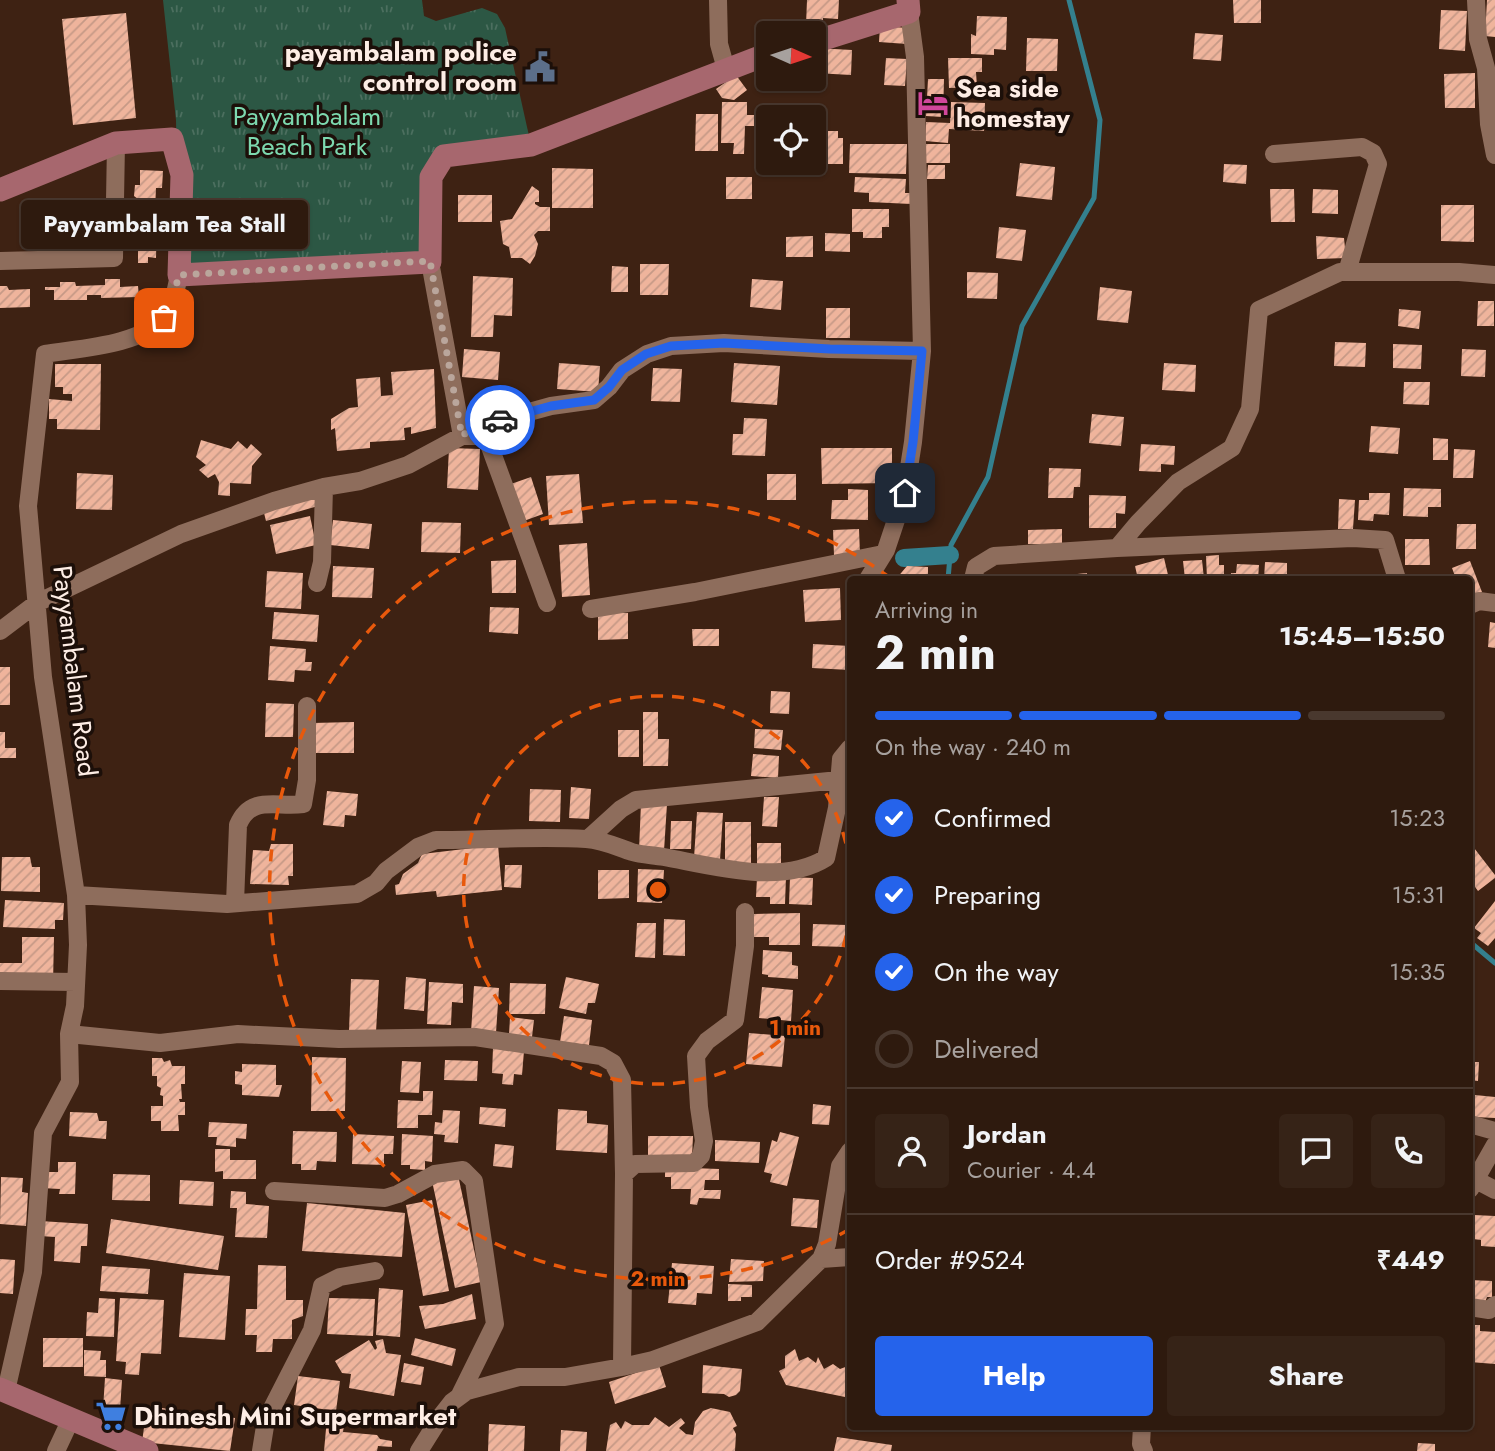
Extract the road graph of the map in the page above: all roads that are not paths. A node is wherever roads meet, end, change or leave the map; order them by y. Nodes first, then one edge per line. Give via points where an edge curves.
1 (718, 0) edge
2 (1476, 0) edge
3 (909, 6) edge
4 (826, 37) edge
5 (756, 58) edge
6 (726, 68) junction
7 (116, 143) junction
8 (1274, 154) dead end
9 (1495, 155) edge
10 (0, 190) edge
11 (0, 261) edge
12 (430, 261) junction
13 (1346, 272) junction
14 (179, 275) junction
15 (1495, 275) edge
16 (922, 351) junction
17 (462, 436) junction
18 (324, 486) junction
19 (1117, 548) junction
20 (883, 554) junction
21 (870, 576) edge
22 (974, 576) edge
23 (1396, 576) edge
24 (317, 583) dead end
25 (37, 603) junction
26 (547, 603) dead end
27 (1495, 603) edge
28 (1473, 604) edge
29 (591, 609) dead end
30 (0, 631) edge
31 (307, 706) dead end
32 (847, 752) edge
33 (839, 780) junction
34 (588, 839) junction
35 (76, 895) junction
36 (235, 903) junction
37 (745, 912) dead end
38 (0, 981) edge
39 (76, 982) junction
40 (69, 1034) junction
41 (1473, 1125) edge
42 (1495, 1131) edge
43 (1495, 1146) edge
44 (847, 1156) edge
45 (624, 1174) junction
46 (1473, 1184) edge
47 (1495, 1190) edge
48 (274, 1191) dead end
49 (847, 1257) edge
50 (821, 1259) junction
51 (375, 1271) dead end
52 (1495, 1305) edge
53 (1473, 1307) edge
54 (622, 1367) junction
55 (3, 1390) edge
56 (460, 1395) junction
57 (71, 1419) junction
58 (1142, 1430) edge
59 (135, 1449) edge
60 (56, 1451) edge
61 (261, 1451) edge
62 (419, 1451) edge
63 (1144, 1451) edge

1 - 6 street via 719,44
2 - 9 street
3 - 4 main road
3 - 16 street via 915,57
5 - 6 main road
6 - 12 main road via 531,145 444,156 431,177
7 - 10 main road, Payyambalam Road
7 - 11 street via 114,258
7 - 14 main road, Payyambalam Road via 172,139 182,175
8 - 13 street via 1362,147 1373,153 1378,164
12 - 14 main road
12 - 17 street
13 - 15 street
13 - 19 street via 1259,310 1250,409 1232,448 1178,482
14 - 25 street, Payyambalam Road via 164,318 132,338 45,354 28,506
16 - 17 street via 724,343 671,346 646,354 622,370 594,400 474,426
16 - 20 street via 905,493
17 - 18 street via 408,465 360,481
17 - 26 street via 486,436
18 - 24 street
18 - 25 street via 181,534
19 - 22 street via 994,556 976,567
19 - 23 street via 1385,540
20 - 21 street
20 - 29 street
25 - 30 street
25 - 35 street, Payyambalam Road via 43,677
27 - 28 street
31 - 36 street via 303,804 263,804 242,814
32 - 33 street via 841,759
33 - 34 street via 636,800
33 - 34 street via 826,858 811,867 788,872 743,870 633,852
34 - 36 street via 436,840 418,847 357,894
35 - 36 street
35 - 39 street, Payyambalam Road
37 - 45 street via 735,1020 706,1041 696,1056 704,1141 701,1156 694,1163 635,1164
38 - 39 street
39 - 40 street, Payyambalam Road
40 - 45 street via 160,1043 238,1034 339,1039 475,1037 601,1056 613,1063 622,1080
40 - 55 street, Payyambalam Road via 70,1082 43,1133 33,1272
41 - 42 street
43 - 46 street
44 - 50 street via 840,1166
45 - 54 street
46 - 47 street
48 - 56 street via 386,1198 435,1174 463,1170 474,1181 495,1324
49 - 50 street
50 - 54 street via 757,1322
51 - 61 street via 340,1277 322,1286 312,1330 266,1420
52 - 53 street via 1489,1310
54 - 56 street via 565,1377 519,1377
55 - 57 main road
56 - 62 street
57 - 59 main road
57 - 60 street
58 - 63 street

